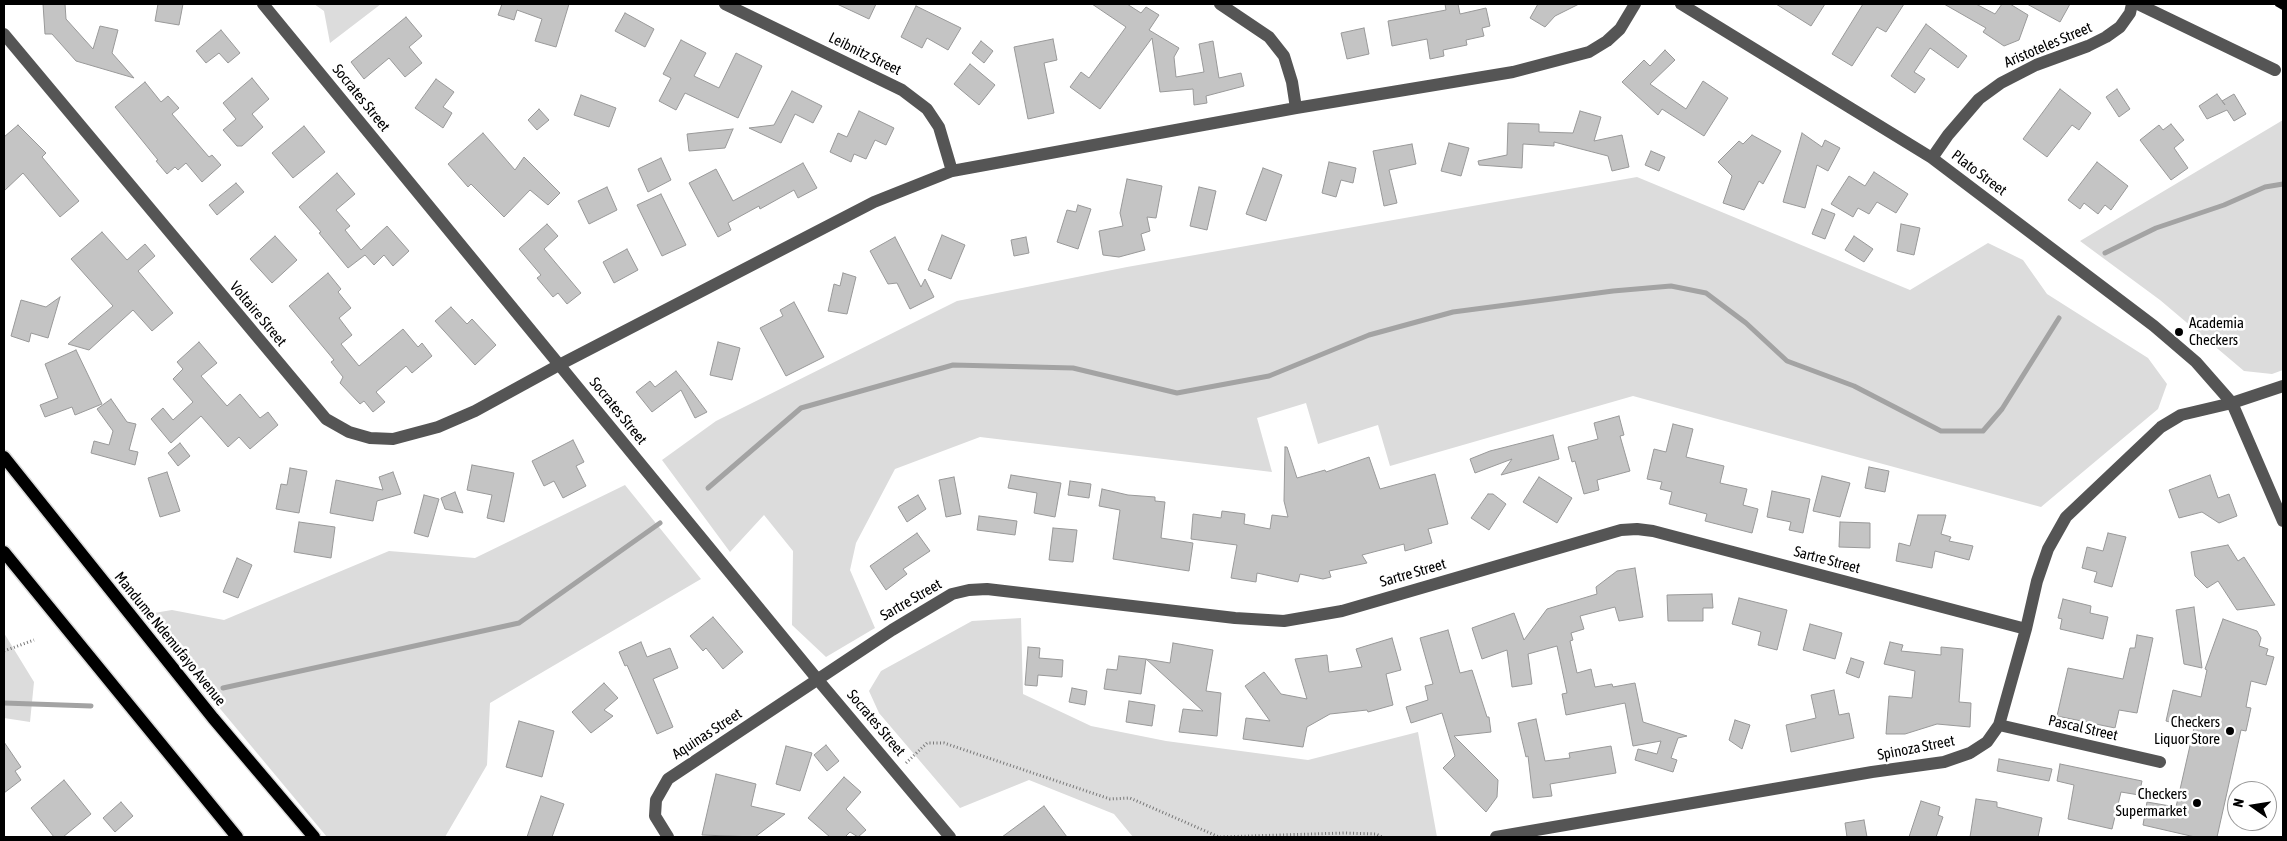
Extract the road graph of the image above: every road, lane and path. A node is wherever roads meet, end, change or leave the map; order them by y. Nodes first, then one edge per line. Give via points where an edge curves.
1 (263, 4) edge
2 (725, 4) edge
3 (1220, 4) edge
4 (1635, 4) edge
5 (1681, 4) edge
6 (2132, 4) edge
7 (2138, 4) edge
8 (4, 34) edge
9 (2275, 70) dead end
10 (1296, 108) junction
11 (1932, 158) junction
12 (952, 171) junction
13 (559, 365) junction
14 (2283, 386) edge
15 (2232, 403) junction
16 (4, 457) edge
17 (2283, 521) edge
18 (4, 552) edge
19 (2026, 629) junction
20 (34, 640) dead end
21 (4, 651) edge
22 (818, 680) junction
23 (1999, 726) junction
24 (2160, 762) dead end
25 (896, 772) junction
26 (237, 837) edge
27 (314, 837) edge
28 (668, 837) edge
29 (950, 837) edge
30 (1382, 837) edge
31 (1496, 837) edge

1 - 13 street, Socrates Street
2 - 12 street, Leibnitz Street via 902,90 927,109 938,127
3 - 10 street via 1269,37 1284,56
4 - 10 street, Voltaire Street via 1620,28 1589,52 1514,72
5 - 11 street, Plato Street
6 - 11 street, Aristoteles Street via 2120,27 2106,37 2036,66 1979,99
7 - 9 street
8 - 13 street, Voltaire Street via 326,419 349,432 370,438 393,439 413,435 475,411
10 - 12 street, Voltaire Street
11 - 15 street, Plato Street via 2154,326 2196,362
12 - 13 street, Voltaire Street via 874,202
13 - 22 street, Socrates Street
14 - 15 street, Spinoza Street
15 - 17 street, Plato Street
15 - 19 street, Spinoza Street via 2182,415 2161,427 2066,516 2048,549
16 - 27 main road, Mandume Ndemufayo Avenue via 207,711
18 - 26 main road
19 - 22 street, Sartre Street via 1637,529 1603,535 1342,611 1284,621 987,589 969,590 952,594
19 - 23 street, Spinoza Street
20 - 21 path
22 - 25 street, Socrates Street
22 - 28 street, Aquinas Street via 668,779 656,800 655,816
23 - 24 street, Pascal Street
23 - 31 street, Spinoza Street via 1987,742 1970,753 1944,762
25 - 29 street, Socrates Street
25 - 30 path via 927,743 944,743 1110,799 1130,798 1220,837 1344,833

